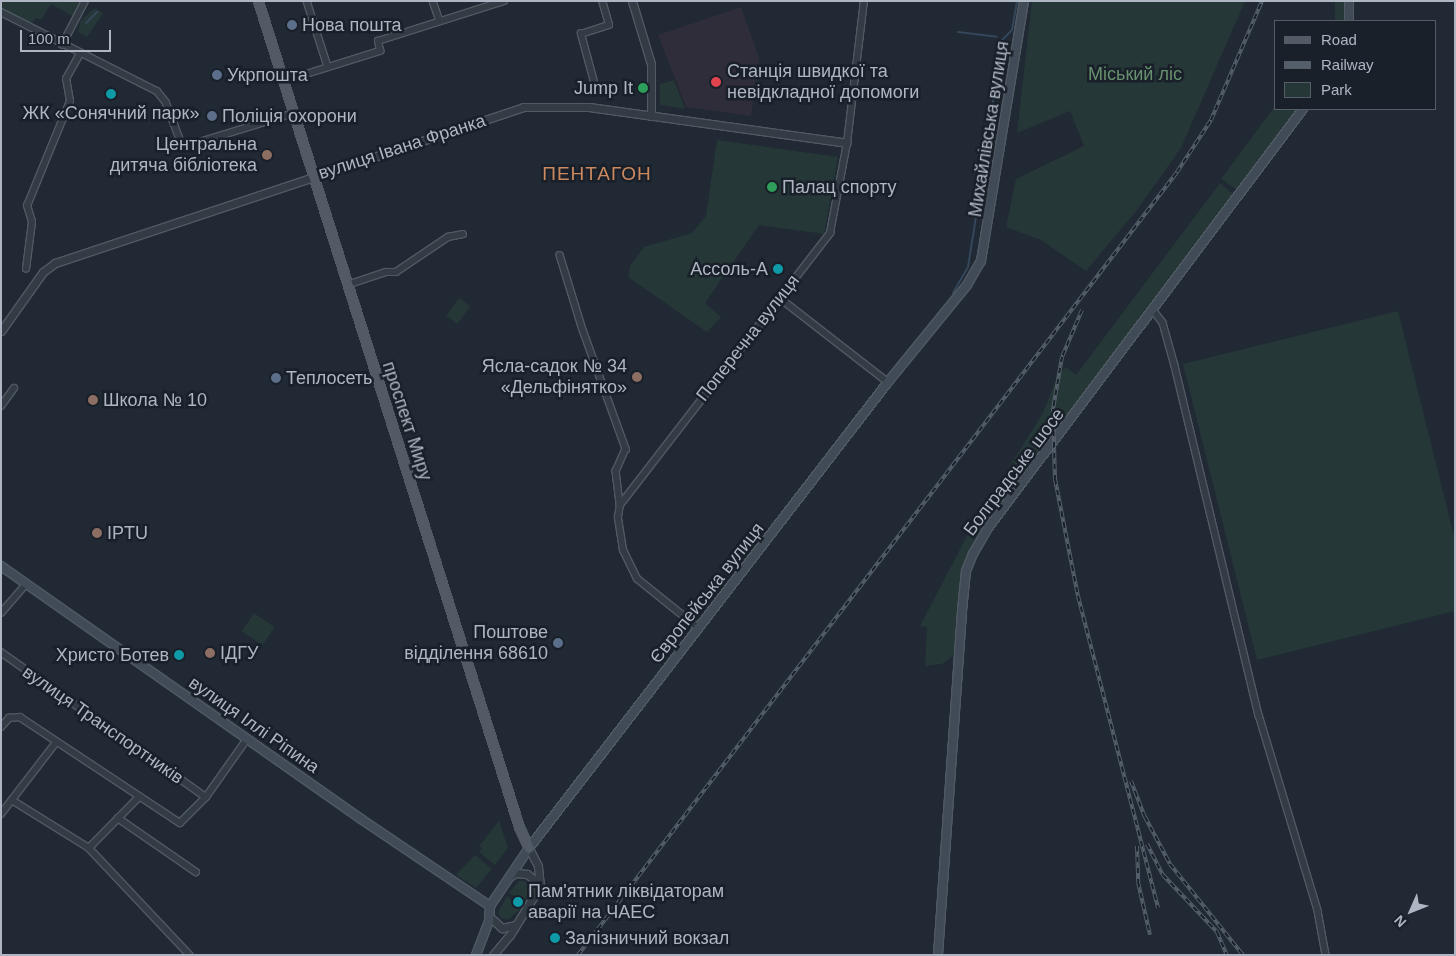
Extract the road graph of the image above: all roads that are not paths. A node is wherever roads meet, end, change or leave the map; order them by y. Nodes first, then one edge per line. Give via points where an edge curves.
1 (85, 1) edge
2 (258, 1) edge
3 (307, 1) edge
4 (433, 1) edge
5 (504, 1) edge
6 (602, 1) edge
7 (632, 1) edge
8 (864, 1) edge
9 (1024, 1) edge
10 (1349, 1) edge
11 (1, 12) edge
12 (1349, 20) edge
13 (440, 21) junction
14 (62, 45) junction
15 (80, 54) junction
16 (328, 67) junction
17 (284, 81) junction
18 (594, 82) dead end
19 (1302, 110) edge
20 (294, 113) junction
21 (651, 116) junction
22 (847, 143) junction
23 (314, 176) junction
24 (464, 234) dead end
25 (560, 256) dead end
26 (981, 260) joint
27 (26, 269) dead end
28 (347, 285) junction
29 (780, 298) junction
30 (1153, 310) junction
31 (1, 331) edge
32 (888, 382) junction
33 (14, 388) dead end
34 (1, 406) edge
35 (620, 505) junction
36 (1, 566) edge
37 (26, 584) junction
38 (1, 613) edge
39 (698, 628) junction
40 (1, 652) edge
41 (1, 727) edge
42 (247, 739) junction
43 (55, 744) junction
44 (206, 797) junction
45 (138, 798) junction
46 (12, 800) junction
47 (1, 814) edge
48 (118, 818) junction
49 (89, 848) junction
50 (530, 848) junction
51 (196, 872) dead end
52 (507, 880) junction
53 (537, 892) junction
54 (490, 906) junction
55 (490, 916) junction
56 (518, 922) junction
57 (190, 955) edge
58 (476, 955) edge
59 (493, 955) edge
60 (938, 955) edge
61 (1326, 955) edge

1 - 14 street
2 - 17 main road, проспект Миру
3 - 16 street
4 - 13 street
5 - 13 street
6 - 18 street via 609,25 581,34
7 - 21 street via 651,64
8 - 22 street, Поперечна вулиця
9 - 26 main road, Михайлівська вулиця
10 - 12 main road
11 - 14 street
13 - 16 street via 378,41 380,51
14 - 15 street
15 - 20 street via 157,91 166,102 183,147
15 - 27 street via 66,79 70,101 27,206 32,222
16 - 17 street
17 - 20 main road, проспект Миру
19 - 30 main road, Болградське шосе
20 - 23 main road, проспект Миру
21 - 22 street, вулиця Івана Франка
21 - 23 street, вулиця Івана Франка via 589,107 523,107
22 - 29 street, Поперечна вулиця via 830,233
23 - 28 main road, проспект Миру
23 - 31 street, вулиця Івана Франка via 56,263 43,272
24 - 28 street via 448,237 396,272 386,272
25 - 35 street via 626,449 616,471
26 - 32 main road, Європейська вулиця via 966,285
28 - 50 main road, проспект Миру via 519,827
29 - 32 street
29 - 35 street, Поперечна вулиця
30 - 60 main road, Болградське шосе via 988,528 966,571
30 - 61 street via 1163,323 1175,366 1259,715 1318,911
32 - 39 main road, Європейська вулиця
33 - 34 street
35 - 39 street via 618,517 623,550 638,579
36 - 37 main road, вулиця Іллі Ріпина
37 - 38 street
37 - 42 main road, вулиця Іллі Ріпина
39 - 50 main road, Європейська вулиця
40 - 44 street, вулиця Транспортників
41 - 43 street via 15,716
42 - 44 street
42 - 54 main road, вулиця Іллі Ріпина via 470,896
43 - 45 street
43 - 46 street
44 - 45 street via 180,823
45 - 48 street
46 - 47 street
46 - 49 street
48 - 49 street
48 - 51 street
49 - 57 street
50 - 52 main road, Європейська вулиця
50 - 53 street via 540,876
52 - 53 street via 516,873 527,874 536,881
52 - 54 main road, Європейська вулиця
53 - 56 street
54 - 55 main road
55 - 56 street via 502,928
55 - 58 main road
56 - 59 street

